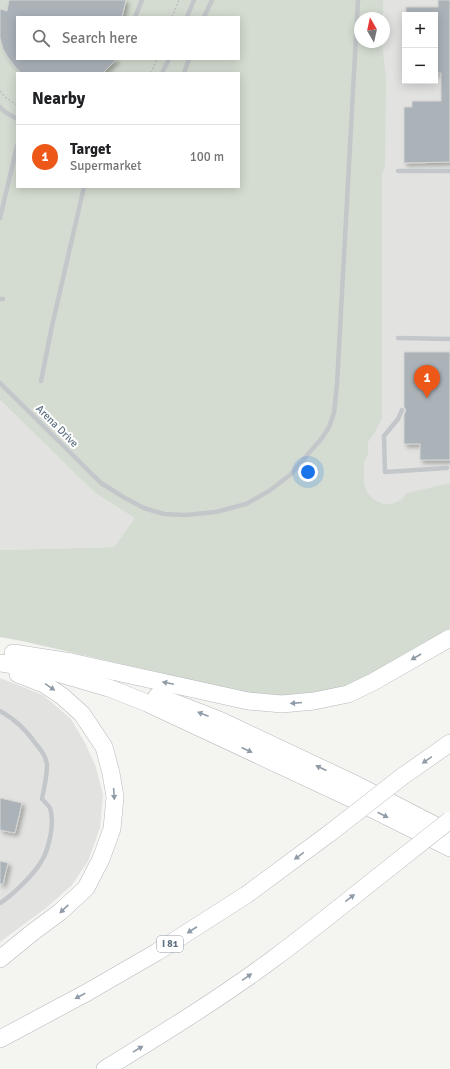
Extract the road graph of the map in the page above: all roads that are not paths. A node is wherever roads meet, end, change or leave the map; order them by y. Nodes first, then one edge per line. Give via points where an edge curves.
1 (142, 0) edge
2 (194, 0) edge
3 (212, 0) edge
4 (358, 0) edge
5 (135, 16) edge
6 (187, 16) edge
7 (204, 16) edge
8 (168, 60) edge
9 (189, 60) edge
10 (162, 72) edge
11 (184, 72) edge
12 (0, 107) edge
13 (16, 118) edge
14 (16, 150) edge
15 (398, 171) dead end
16 (450, 171) edge
17 (84, 188) edge
18 (0, 218) edge
19 (398, 338) dead end
20 (450, 339) edge
21 (41, 381) dead end
22 (0, 383) edge
23 (402, 410) dead end
24 (447, 468) dead end
25 (450, 638) edge
26 (0, 652) edge
27 (0, 663) edge
28 (0, 670) edge
29 (0, 711) edge
30 (450, 743) edge
31 (450, 820) edge
32 (450, 833) edge
33 (450, 848) edge
34 (0, 903) edge
35 (0, 959) edge
36 (0, 1039) edge
37 (105, 1069) edge

1 - 5 lane
2 - 6 lane
3 - 7 lane
4 - 22 lane, Arena Drive via 334,414 322,438 290,475 246,504 216,512 164,514 144,508 101,483
8 - 10 lane
9 - 11 lane
12 - 13 lane
14 - 18 lane
15 - 16 lane
17 - 21 lane
19 - 20 lane
23 - 24 lane via 384,436 385,472
25 -> 26 highway via 348,694 282,704 248,701 71,662
32 -> 26 highway via 357,784 219,720 121,682
27 -> 33 highway via 61,674 110,688 147,703
28 -> 35 highway via 44,684 82,714 104,747 115,797 112,829 101,859 86,888
29 - 34 lane via 27,731 45,755 46,782 42,799 47,803 52,817 42,861 35,871
30 -> 36 highway, I 81, bridge via 246,894 157,952
37 -> 31 highway, bridge via 210,1003 273,959

